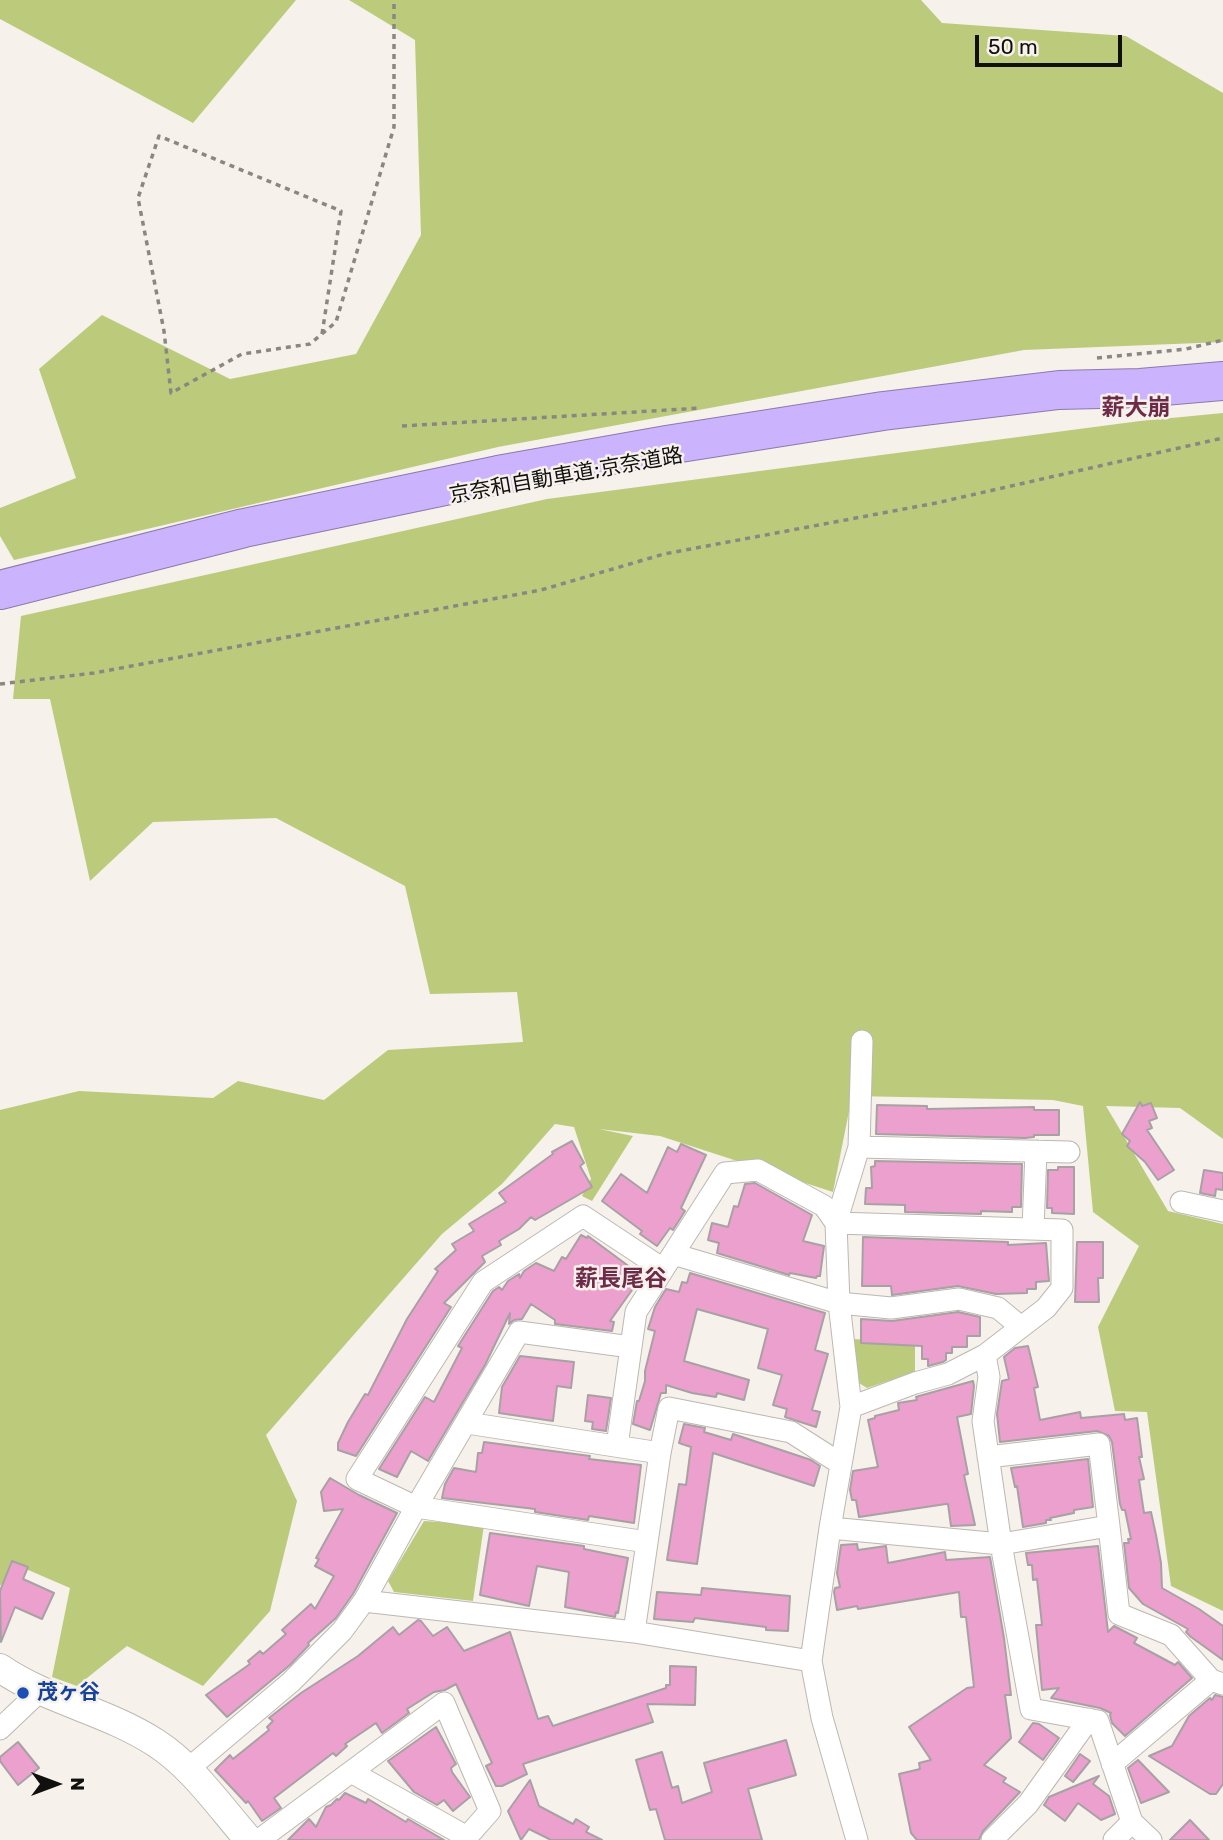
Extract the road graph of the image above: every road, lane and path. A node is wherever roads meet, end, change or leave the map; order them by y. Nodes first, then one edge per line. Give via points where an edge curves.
1 (394, 0) edge
2 (322, 334) junction
3 (1223, 381) edge
4 (1140, 388) junction
5 (1223, 438) edge
6 (0, 590) edge
7 (0, 603) edge
8 (0, 684) edge
9 (862, 1041) dead end
10 (859, 1147) junction
11 (1036, 1151) junction
12 (1069, 1152) dead end
13 (1181, 1202) dead end
14 (1223, 1211) edge
15 (836, 1223) junction
16 (1033, 1229) junction
17 (668, 1262) junction
18 (839, 1303) junction
19 (1021, 1327) junction
20 (631, 1347) junction
21 (985, 1354) junction
22 (851, 1407) junction
23 (467, 1423) junction
24 (617, 1446) junction
25 (660, 1453) junction
26 (988, 1457) junction
27 (841, 1464) junction
28 (416, 1507) junction
29 (1109, 1526) junction
30 (830, 1528) junction
31 (647, 1542) junction
32 (1001, 1544) junction
33 (364, 1601) junction
34 (634, 1632) junction
35 (811, 1661) junction
36 (0, 1668) edge
37 (1217, 1682) edge
38 (40, 1691) junction
39 (1089, 1719) junction
40 (0, 1728) edge
41 (1112, 1764) junction
42 (188, 1769) junction
43 (351, 1772) junction
44 (1132, 1822) junction
45 (249, 1840) edge
46 (260, 1840) edge
47 (857, 1840) edge
48 (992, 1840) edge
49 (1114, 1840) edge
50 (1151, 1840) edge

1 - 2 path via 394,127 336,322
2 - 2 path via 310,344 242,354 171,393 138,198 159,136 341,211
3 - 4 highway, 京奈和自動車道;京奈道路
4 - 6 highway, 京奈和自動車道;京奈道路 via 1059,390 883,411 667,445 244,528
4 - 7 highway, 京奈和自動車道;京奈道路 via 669,456 513,484 248,540
5 - 8 path via 936,503 664,554 541,590 94,673
9 - 10 street
10 - 11 street
10 - 15 street
11 - 12 street
11 - 16 street
13 - 14 street
15 - 16 street
15 - 17 street via 824,1206 758,1170 725,1173
15 - 18 street
16 - 19 street via 1062,1230 1062,1288
17 - 18 street
17 - 20 street via 636,1312
17 - 28 street via 583,1216 483,1282 357,1479
18 - 19 street via 891,1308 959,1300 998,1308
18 - 22 street
19 - 21 street
20 - 23 street via 519,1332
20 - 24 street
21 - 22 street via 948,1374
21 - 26 street via 989,1377 983,1421
22 - 27 street
23 - 24 street
23 - 28 street
24 - 25 street
25 - 27 street via 669,1408 791,1432
25 - 31 street
26 - 29 street via 1099,1444
26 - 32 street
27 - 30 street
28 - 31 street
28 - 33 street
29 - 32 street
29 - 37 street via 1119,1614 1171,1635
30 - 32 street
30 - 35 street
31 - 34 street
32 - 39 street via 1031,1709
33 - 34 street
33 - 42 street via 342,1631 291,1682
34 - 35 street
35 - 47 street via 822,1718
36 - 38 street
37 - 41 street
38 - 40 street
38 - 42 street via 155,1742
39 - 41 street via 1098,1721
39 - 48 street via 1028,1804
41 - 44 street
42 - 45 street
43 - 43 street via 444,1703 490,1811 467,1838
43 - 46 street
44 - 49 street
44 - 50 street

